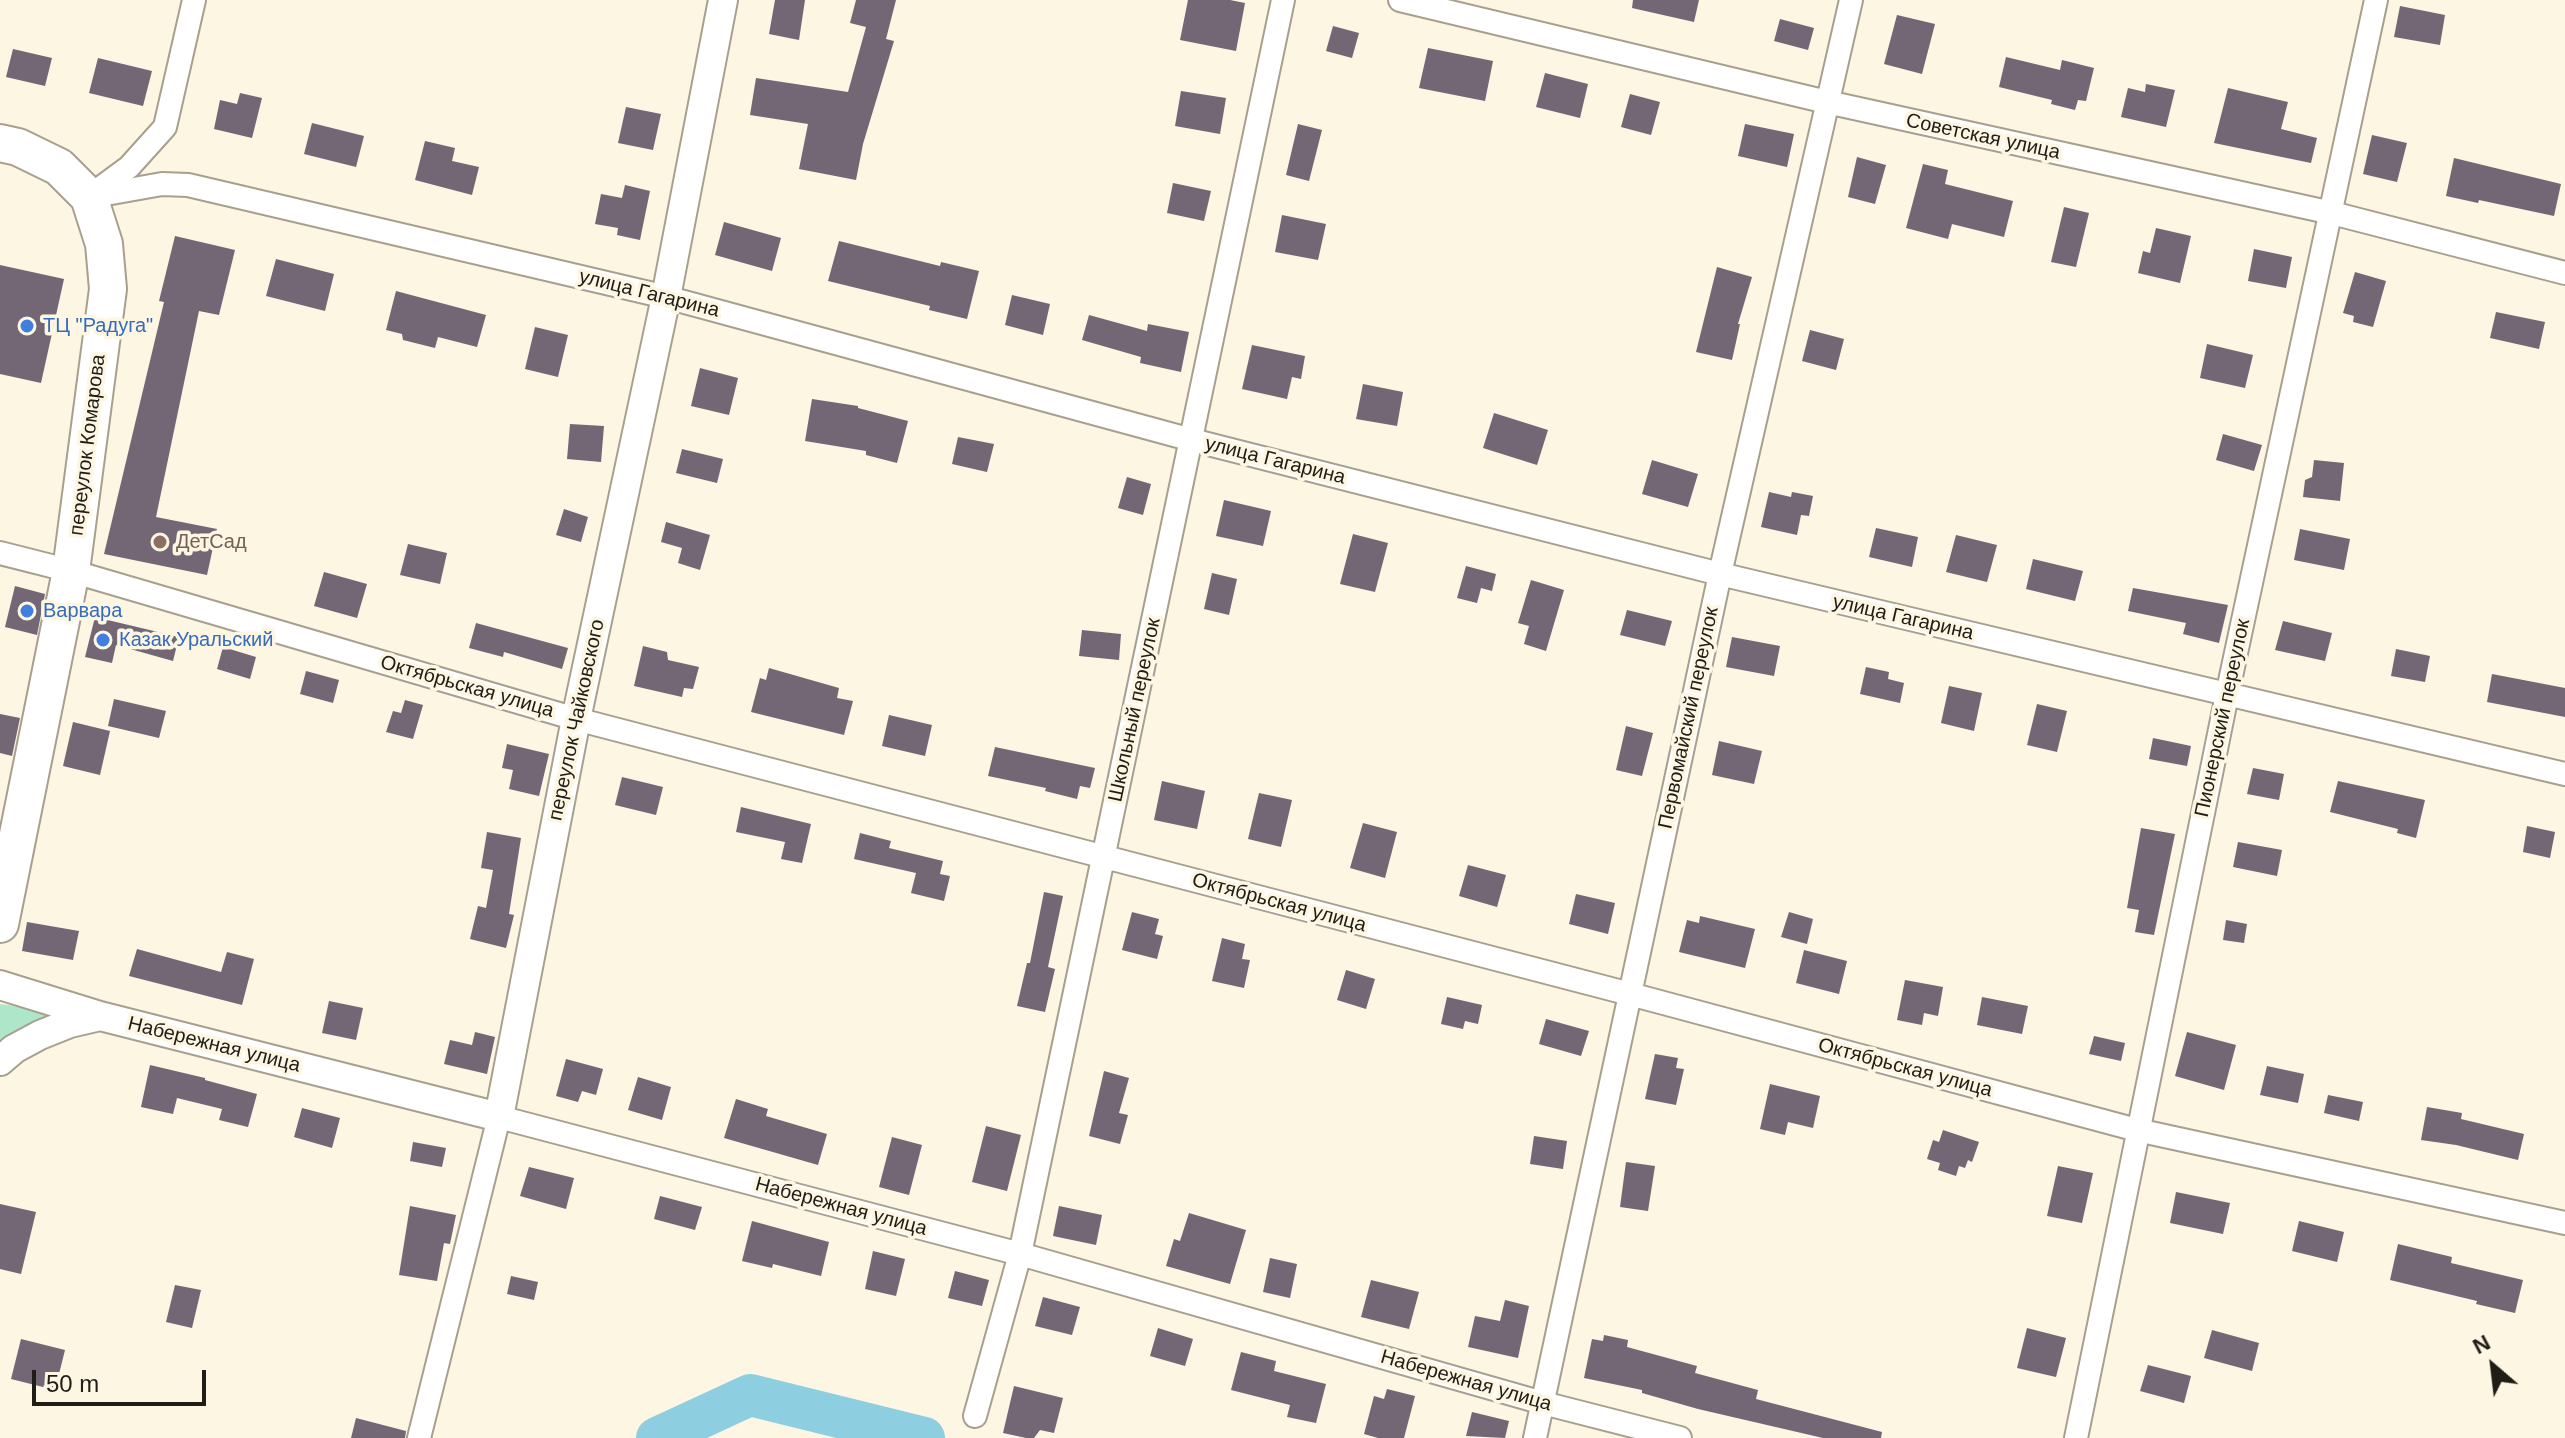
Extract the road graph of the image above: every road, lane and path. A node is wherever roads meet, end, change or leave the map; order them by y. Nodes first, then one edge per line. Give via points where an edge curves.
1 (194, 0) edge
2 (723, 0) edge
3 (1283, 0) edge
4 (1400, 0) edge
5 (1851, 0) edge
6 (2376, 0) edge
7 (1827, 102) junction
8 (0, 143) edge
9 (89, 197) junction
10 (2332, 213) junction
11 (2565, 273) edge
12 (666, 297) junction
13 (1192, 440) junction
14 (0, 553) edge
15 (71, 571) junction
16 (1720, 574) junction
17 (2227, 695) junction
18 (576, 719) junction
19 (2565, 774) edge
20 (1104, 858) junction
21 (0, 924) edge
22 (0, 985) edge
23 (1630, 994) junction
24 (100, 1016) junction
25 (0, 1061) edge
26 (499, 1117) junction
27 (2137, 1130) junction
28 (2565, 1223) edge
29 (1020, 1254) junction
30 (1543, 1403) junction
31 (975, 1416) dead end
32 (419, 1438) edge
33 (1535, 1438) edge
34 (1680, 1438) edge
35 (2076, 1438) edge

1 - 9 street via 165,127 138,158
2 - 12 street, переулок Чайковского
3 - 13 street, Школьный переулок
4 - 7 street, Советская улица
5 - 7 street, Первомайский переулок
6 - 10 street, Пионерский переулок
7 - 10 street, Советская улица
7 - 16 street, Первомайский переулок
8 - 9 main road via 59,167
9 - 12 street, улица Гагарина via 162,184 188,185
9 - 15 main road, переулок Комарова via 104,244 108,289
10 - 11 street, Советская улица
10 - 17 street, Пионерский переулок
12 - 13 street, улица Гагарина
12 - 18 street, переулок Чайковского
13 - 16 street, улица Гагарина
13 - 20 street, Школьный переулок
14 - 15 street, Октябрьская улица
15 - 18 street, Октябрьская улица
15 - 21 main road, переулок Комарова
16 - 17 street, улица Гагарина
16 - 23 street, Первомайский переулок
17 - 19 street, улица Гагарина
17 - 27 street, Пионерский переулок
18 - 20 street, Октябрьская улица
18 - 26 street, переулок Чайковского
20 - 23 street, Октябрьская улица
20 - 29 street, Школьный переулок
22 - 24 street, Набережная улица
23 - 27 street, Октябрьская улица
23 - 30 street, Первомайский переулок
24 - 25 street via 40,1035
24 - 26 street, Набережная улица
26 - 29 street, Набережная улица
26 - 32 street, переулок Чайковского
27 - 28 street, Октябрьская улица
27 - 35 street, Пионерский переулок
29 - 30 street, Набережная улица
29 - 31 street, Школьный переулок
30 - 33 street, Первомайский переулок
30 - 34 street, Набережная улица

